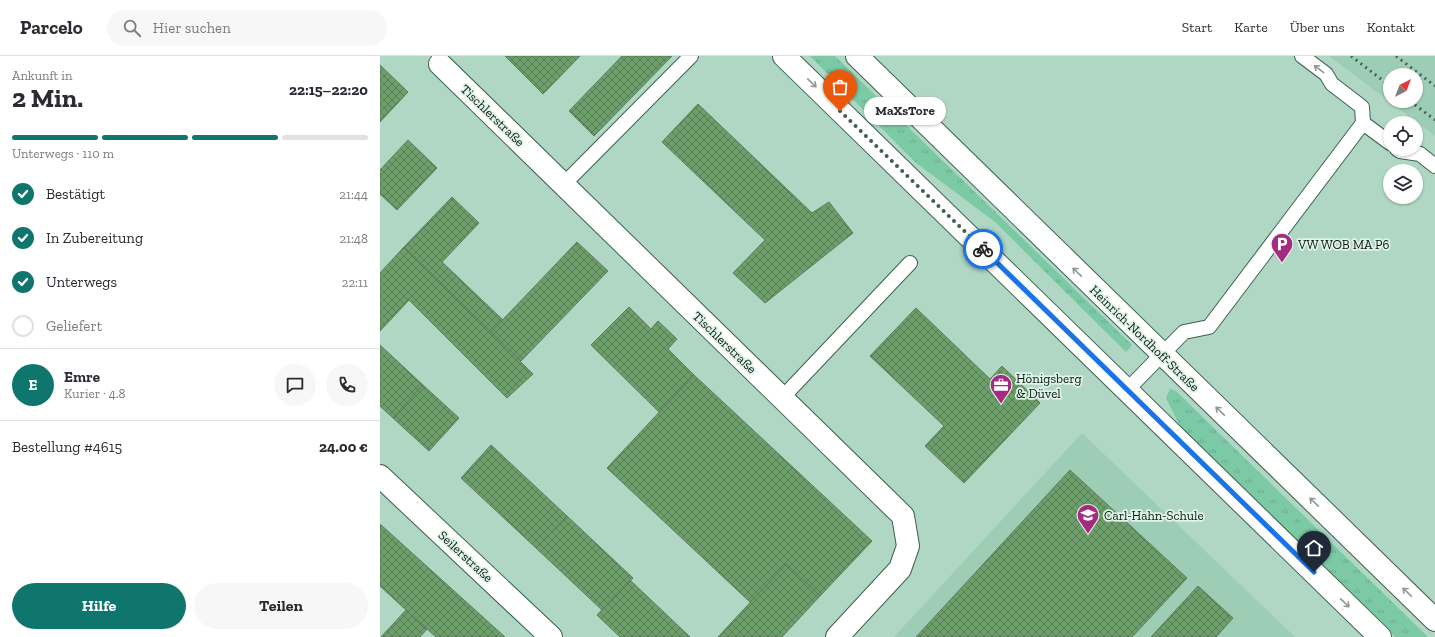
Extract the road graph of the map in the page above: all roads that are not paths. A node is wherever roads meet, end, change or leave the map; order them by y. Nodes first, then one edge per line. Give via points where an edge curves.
1 (691, 56) edge
2 (784, 56) edge
3 (857, 56) edge
4 (1302, 56) edge
5 (440, 64) dead end
6 (1363, 123) junction
7 (1383, 138) edge
8 (1422, 156) edge
9 (1435, 166) edge
10 (564, 184) junction
11 (910, 263) dead end
12 (1161, 354) junction
13 (1127, 390) junction
14 (782, 398) junction
15 (380, 476) edge
16 (1435, 620) edge
17 (551, 637) edge
18 (837, 637) edge
19 (1380, 637) edge

1 - 10 lane
2 -> 13 main road
12 -> 3 main road, Heinrich-Nordhoff-Straße
6 -> 4 lane via 1362,108 1332,84 1326,74
5 - 10 main road, Tischlerstraße
6 - 7 lane
6 - 12 lane via 1209,327 1184,332
8 - 9 lane
10 - 14 main road, Tischlerstraße
11 - 14 lane
12 - 13 lane
16 -> 12 main road, Heinrich-Nordhoff-Straße
13 -> 19 main road
14 - 18 main road, Tischlerstraße via 903,516 908,546 900,569
15 - 17 main road, Seilerstraße

